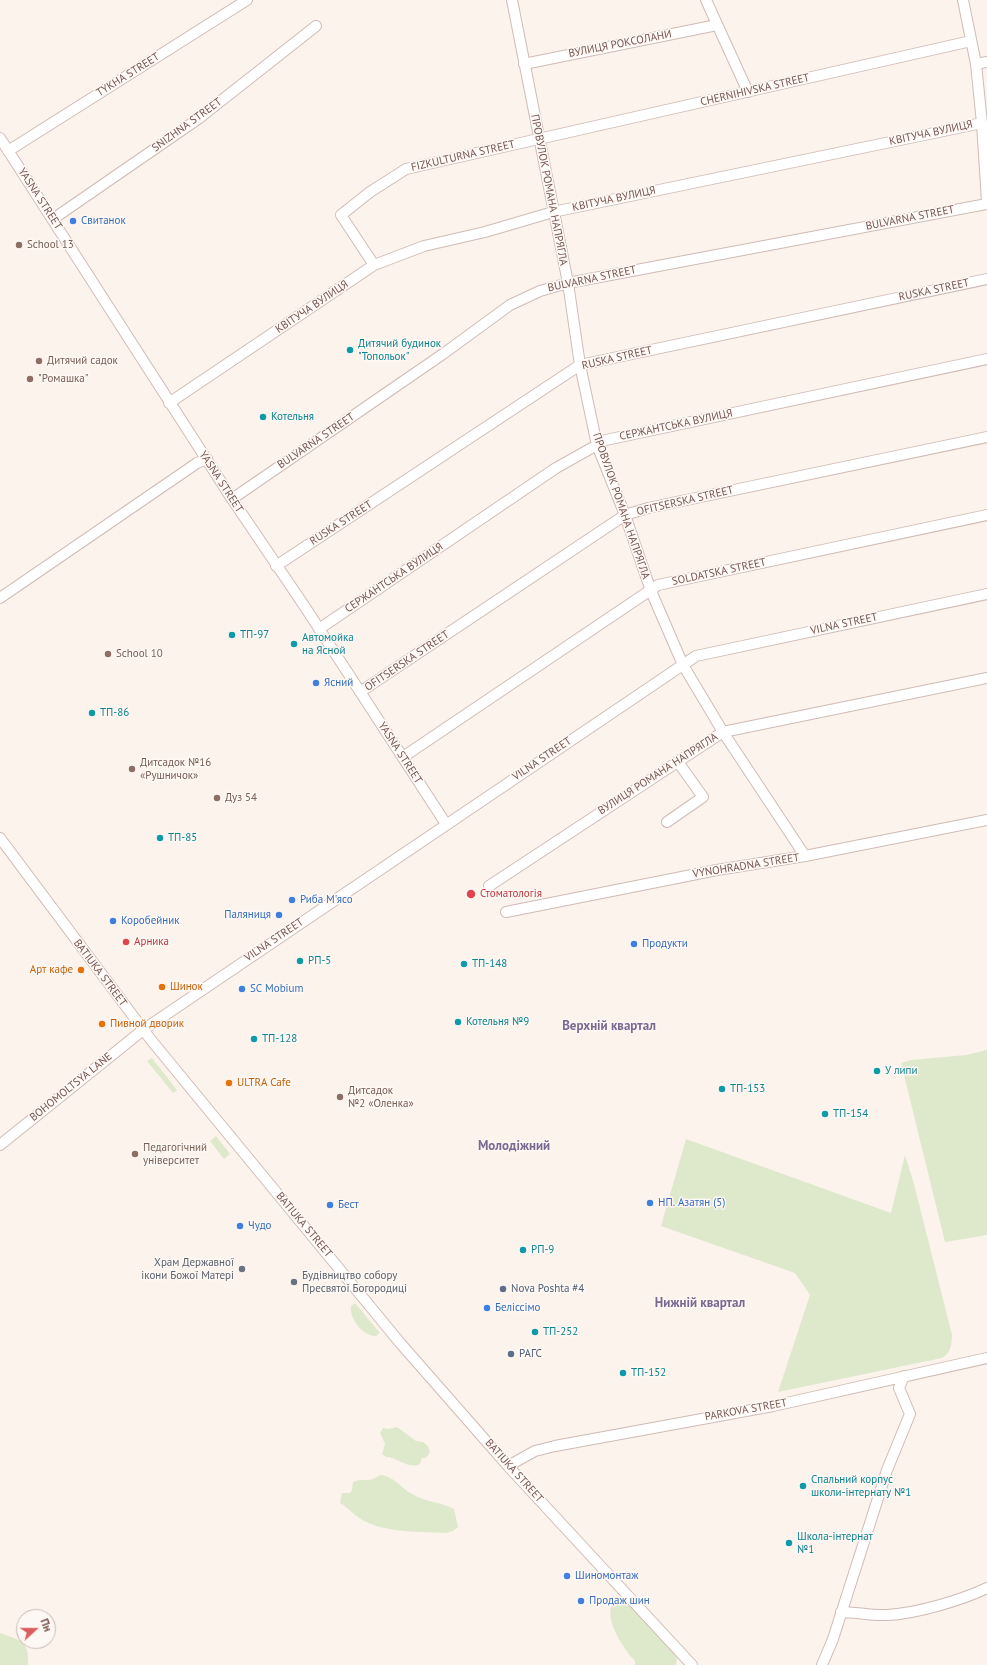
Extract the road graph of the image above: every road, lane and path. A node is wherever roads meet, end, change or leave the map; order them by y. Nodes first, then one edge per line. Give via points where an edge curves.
1 (247, 0) edge
2 (512, 0) edge
3 (706, 0) edge
4 (963, 0) edge
5 (717, 24) junction
6 (316, 26) dead end
7 (971, 41) junction
8 (987, 62) edge
9 (524, 64) junction
10 (976, 64) junction
11 (748, 92) junction
12 (982, 123) junction
13 (0, 138) edge
14 (539, 139) junction
15 (8, 151) junction
16 (986, 180) edge
17 (987, 203) edge
18 (553, 212) junction
19 (53, 219) junction
20 (374, 266) junction
21 (987, 279) edge
22 (568, 283) junction
23 (987, 359) edge
24 (580, 365) junction
25 (170, 403) junction
26 (987, 437) edge
27 (597, 445) junction
28 (207, 459) junction
29 (232, 499) junction
30 (625, 515) junction
31 (987, 515) edge
32 (276, 566) junction
33 (651, 591) junction
34 (987, 594) edge
35 (0, 598) edge
36 (319, 629) junction
37 (683, 665) junction
38 (987, 678) edge
39 (360, 692) junction
40 (723, 732) junction
41 (403, 757) junction
42 (678, 762) junction
43 (987, 820) edge
44 (667, 822) dead end
45 (446, 824) junction
46 (0, 838) edge
47 (805, 856) junction
48 (489, 886) dead end
49 (506, 912) dead end
50 (143, 1030) junction
51 (0, 1145) edge
52 (987, 1358) edge
53 (904, 1376) junction
54 (508, 1466) junction
55 (987, 1588) edge
56 (841, 1612) junction
57 (683, 1660) edge
58 (692, 1665) edge
59 (822, 1665) edge

1 - 15 street, TYKHA STREET
2 - 9 street, ПРОВУЛОК РОМАНА НАПРЯГЛА
3 - 5 street
4 - 7 street
5 - 9 street, ВУЛИЦЯ РОКСОЛАНИ
5 - 11 street
6 - 19 street, SNIZHNA STREET via 198,119
7 - 10 street
7 - 11 street, CHERNIHIVSKA STREET
8 - 10 street
9 - 14 street, ПРОВУЛОК РОМАНА НАПРЯГЛА
10 - 12 street
11 - 14 street, CHERNIHIVSKA STREET
12 - 16 street
12 - 18 street, КВІТУЧА ВУЛИЦЯ
13 - 15 street, YASNA STREET
14 - 18 street, ПРОВУЛОК РОМАНА НАПРЯГЛА
14 - 20 street, FIZKULTURNA STREET via 406,169 370,192 341,215
15 - 19 street, YASNA STREET
16 - 17 street
17 - 22 street, BULVARNA STREET
18 - 20 street, КВІТУЧА ВУЛИЦЯ via 485,232 424,246
18 - 22 street, ПРОВУЛОК РОМАНА НАПРЯГЛА
19 - 25 street, YASNA STREET
20 - 25 street, КВІТУЧА ВУЛИЦЯ
21 - 24 street, RUSKA STREET
22 - 24 street, ПРОВУЛОК РОМАНА НАПРЯГЛА
22 - 29 street, BULVARNA STREET via 540,291 510,305
23 - 27 street, СЕРЖАНТСЬКА ВУЛИЦЯ via 606,440
24 - 27 street, ПРОВУЛОК РОМАНА НАПРЯГЛА
24 - 32 street, RUSKA STREET
25 - 28 street, YASNA STREET
26 - 30 street, OFITSERSKA STREET via 655,506
27 - 30 street, ПРОВУЛОК РОМАНА НАПРЯГЛА
27 - 36 street, СЕРЖАНТСЬКА ВУЛИЦЯ via 556,468
28 - 29 street, YASNA STREET
28 - 35 street via 197,463
29 - 32 street, YASNA STREET
30 - 33 street, ПРОВУЛОК РОМАНА НАПРЯГЛА
30 - 39 street, OFITSERSKA STREET
31 - 33 street, SOLDATSKA STREET via 658,585
32 - 36 street, YASNA STREET
33 - 37 street, ПРОВУЛОК РОМАНА НАПРЯГЛА
33 - 41 street, SOLDATSKA STREET
34 - 37 street, VILNA STREET via 696,656
36 - 39 street, YASNA STREET
37 - 40 street, ПРОВУЛОК РОМАНА НАПРЯГЛА
37 - 45 street, VILNA STREET
38 - 40 street, ВУЛИЦЯ РОМАНА НАПРЯГЛА
39 - 41 street, YASNA STREET
40 - 42 street, ВУЛИЦЯ РОМАНА НАПРЯГЛА
40 - 47 street, ПРОВУЛОК РОМАНА НАПРЯГЛА
41 - 45 street, YASNA STREET
42 - 44 street via 703,797
42 - 48 street, ВУЛИЦЯ РОМАНА НАПРЯГЛА
43 - 47 street, VYNOHRADNA STREET
45 - 50 street, VILNA STREET
46 - 50 street, BATIUKA STREET
47 - 49 street, VYNOHRADNA STREET via 717,870
50 - 51 street, BOHOMOLTSYA LANE
50 - 54 street, BATIUKA STREET via 401,1344
52 - 53 street, PARKOVA STREET
53 - 54 street, PARKOVA STREET via 773,1406 556,1446 535,1451
53 - 56 street via 899,1388 910,1414 887,1470
54 - 57 street, BATIUKA STREET via 615,1580
55 - 56 street via 975,1594 895,1614
56 - 59 street
57 - 58 street, BATIUKA STREET

